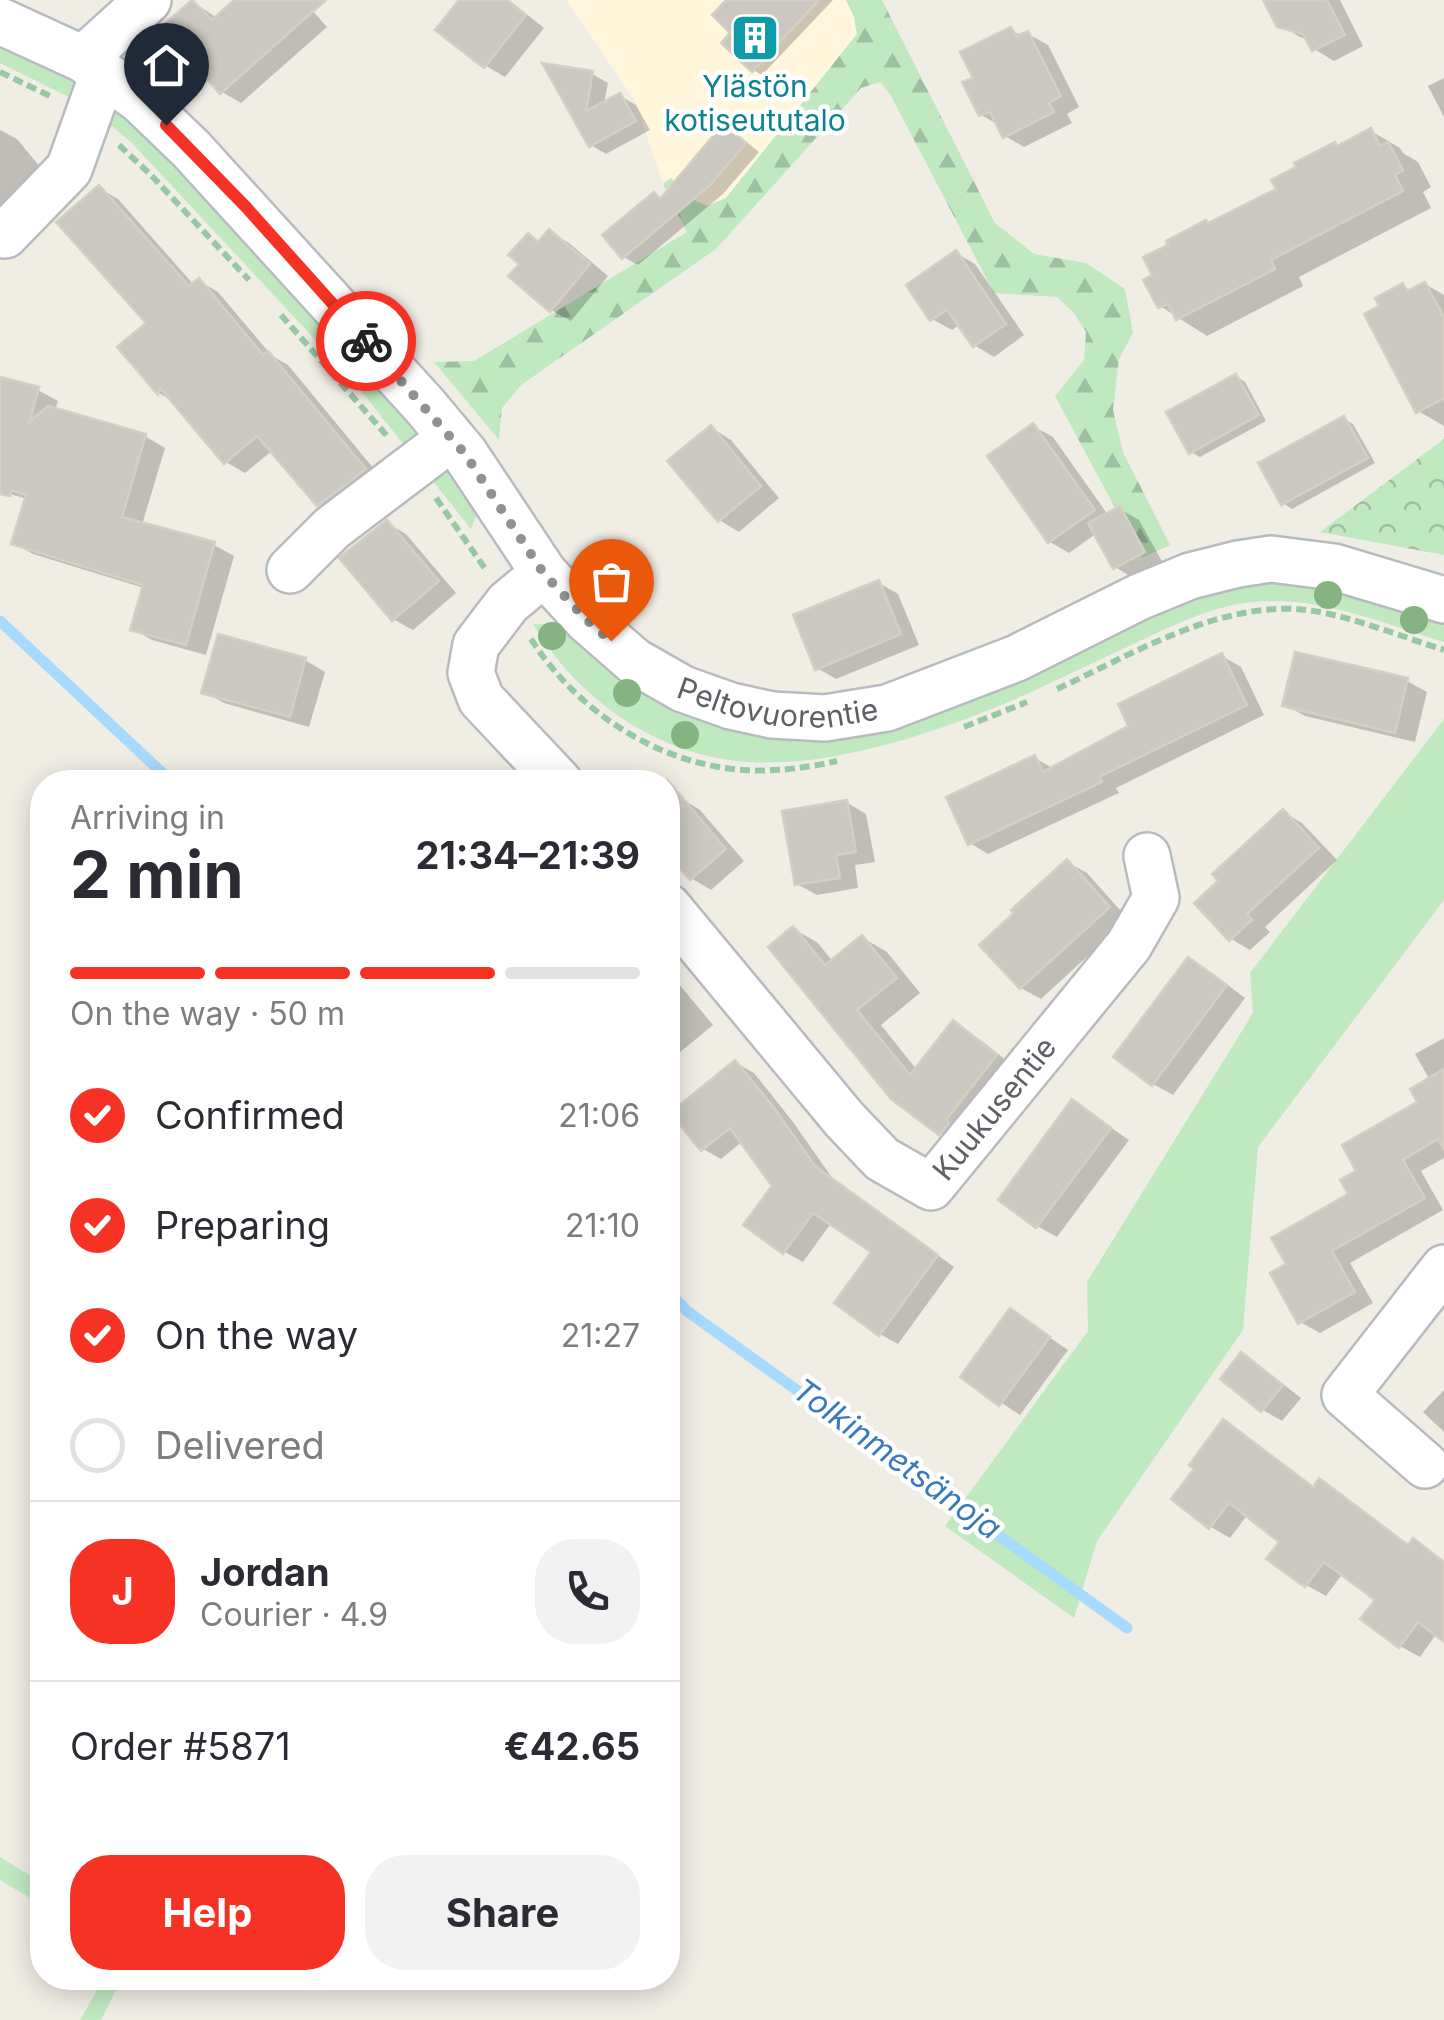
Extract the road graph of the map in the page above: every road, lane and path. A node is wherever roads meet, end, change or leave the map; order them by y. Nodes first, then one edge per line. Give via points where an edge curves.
1 (148, 0) edge
2 (0, 21) edge
3 (93, 66) junction
4 (0, 72) edge
5 (86, 119) junction
6 (5, 235) dead end
7 (251, 282) dead end
8 (276, 309) dead end
9 (451, 438) junction
10 (412, 467) junction
11 (290, 570) dead end
12 (544, 574) junction
13 (1444, 600) edge
14 (508, 603) junction
15 (1444, 650) edge
16 (1052, 691) dead end
17 (1035, 698) dead end
18 (952, 731) dead end
19 (843, 760) dead end
20 (548, 770) edge
21 (1146, 856) dead end
22 (680, 921) edge
23 (1444, 1268) edge
24 (1425, 1465) dead end

1 - 3 street
2 - 3 street, Peltovuorentie
3 - 5 street
3 - 9 street, Peltovuorentie via 140,100 205,164
4 - 5 path
5 - 6 street via 69,169
5 - 7 path via 128,152
8 - 10 path
9 - 10 street
9 - 12 street, Peltovuorentie
10 - 11 street
10 - 14 path
12 - 13 street, Peltovuorentie via 634,661 683,689 772,715 824,718 886,708 960,682 1139,597 1238,564 1271,559 1334,567
12 - 14 street
14 - 19 path via 558,675 636,738 740,770
14 - 20 street via 476,645 470,673 481,699
15 - 16 path via 1320,613 1246,612 1185,630
17 - 18 path
21 - 22 street, Kuukusentie via 1156,898 1129,945 931,1186 882,1159 844,1119
23 - 24 street via 1345,1395

